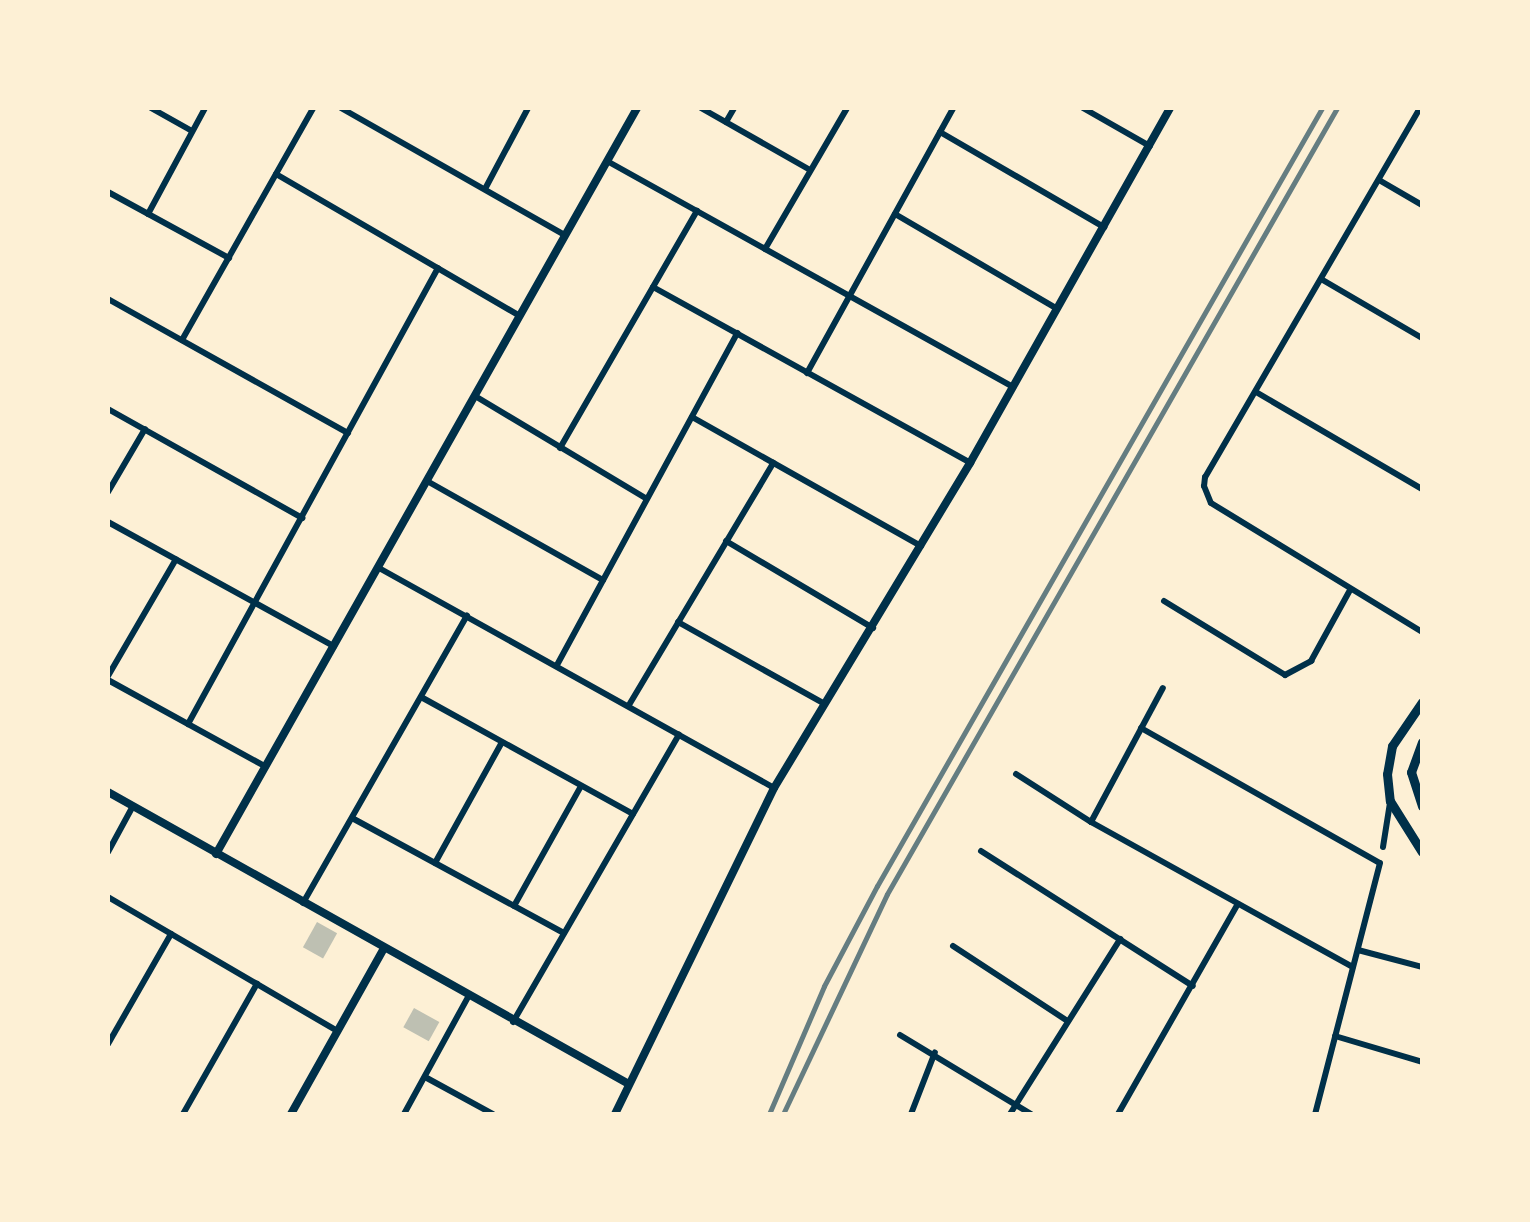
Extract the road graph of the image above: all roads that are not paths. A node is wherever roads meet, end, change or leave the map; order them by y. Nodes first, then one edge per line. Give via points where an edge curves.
1 (151, 108) edge
2 (205, 108) edge
3 (313, 108) edge
4 (341, 108) edge
5 (528, 108) edge
6 (637, 108) edge
7 (701, 108) edge
8 (734, 108) edge
9 (847, 108) edge
10 (953, 108) edge
11 (1083, 108) edge
12 (1170, 108) edge
13 (1420, 108) edge
14 (726, 122) junction
15 (192, 131) junction
16 (940, 132) junction
17 (1150, 146) junction
18 (607, 161) junction
19 (810, 170) junction
20 (276, 174) junction
21 (1379, 180) junction
22 (485, 189) junction
23 (108, 192) edge
24 (1422, 205) edge
25 (697, 211) junction
26 (148, 214) junction
27 (895, 214) junction
28 (1104, 227) junction
29 (565, 235) junction
30 (765, 249) junction
31 (229, 258) junction
32 (438, 268) junction
33 (1321, 279) junction
34 (653, 287) junction
35 (849, 296) junction
36 (108, 299) edge
37 (1056, 308) junction
38 (520, 316) junction
39 (737, 333) junction
40 (1422, 338) edge
41 (182, 340) junction
42 (807, 373) junction
43 (1011, 386) junction
44 (1256, 392) junction
45 (475, 396) junction
46 (108, 409) edge
47 (692, 417) junction
48 (145, 429) junction
49 (348, 433) junction
50 (560, 448) junction
51 (773, 463) junction
52 (970, 463) junction
53 (427, 481) junction
54 (1422, 489) edge
55 (108, 492) edge
56 (647, 499) junction
57 (302, 518) junction
58 (108, 522) edge
59 (726, 541) junction
60 (921, 546) junction
61 (176, 559) junction
62 (379, 568) junction
63 (603, 580) junction
64 (1350, 590) junction
65 (1164, 601) dead end
66 (255, 602) junction
67 (467, 616) junction
68 (678, 622) junction
69 (873, 628) junction
70 (1422, 632) edge
71 (334, 646) junction
72 (557, 665) junction
73 (108, 678) edge
74 (1163, 688) dead end
75 (421, 697) junction
76 (1422, 702) edge
77 (629, 705) junction
78 (826, 705) junction
79 (188, 724) junction
80 (1141, 728) junction
81 (679, 734) junction
82 (502, 742) junction
83 (1422, 742) edge
84 (266, 767) junction
85 (1016, 774) dead end
86 (581, 786) junction
87 (774, 788) junction
88 (108, 792) edge
89 (1390, 801) junction
90 (133, 806) junction
91 (1422, 806) edge
92 (633, 814) junction
93 (352, 818) junction
94 (1091, 822) junction
95 (1383, 847) dead end
96 (981, 851) dead end
97 (108, 852) edge
98 (1422, 852) edge
99 (216, 854) junction
100 (435, 863) junction
101 (108, 897) edge
102 (303, 903) junction
103 (1238, 904) junction
104 (514, 906) junction
105 (564, 933) junction
106 (171, 934) junction
107 (1120, 939) junction
108 (953, 946) dead end
109 (383, 950) junction
110 (1358, 950) junction
111 (1353, 967) junction
112 (1422, 967) edge
113 (257, 984) junction
114 (1193, 986) junction
115 (468, 997) junction
116 (1066, 1020) junction
117 (513, 1022) junction
118 (337, 1031) junction
119 (900, 1035) dead end
120 (1335, 1036) junction
121 (108, 1044) edge
122 (935, 1052) junction
123 (1422, 1062) edge
124 (425, 1077) junction
125 (627, 1083) junction
126 (1015, 1103) junction
127 (293, 1113) edge
128 (183, 1114) edge
129 (404, 1114) edge
130 (493, 1114) edge
131 (615, 1114) edge
132 (911, 1114) edge
133 (1010, 1114) edge
134 (1031, 1114) edge
135 (1118, 1114) edge
136 (1315, 1114) edge

1 - 15 street
2 - 15 street
3 - 20 street
4 - 22 street
5 - 22 street
6 - 18 street
7 - 14 street
8 - 14 street
9 - 19 street
10 - 16 street
11 - 17 street
12 - 17 street
13 - 21 street
14 - 19 street
15 - 26 street
16 - 27 street
16 - 28 street
17 - 28 street
18 - 25 street
18 - 29 street
19 - 30 street
20 - 31 street
20 - 32 street
21 - 24 street
21 - 33 street
22 - 29 street
23 - 26 street
25 - 30 street
25 - 34 street
26 - 31 street
27 - 35 street
27 - 37 street
28 - 37 street
29 - 38 street
30 - 35 street
31 - 41 street
32 - 38 street
32 - 49 street
33 - 40 street
33 - 44 street
34 - 39 street
34 - 50 street
35 - 42 street
35 - 43 street
36 - 41 street
37 - 43 street
38 - 45 street
39 - 42 street
39 - 47 street
41 - 49 street
42 - 52 street
43 - 52 street
44 - 54 street
44 - 64 street via 1205,477 1205,495
45 - 50 street
45 - 53 street
46 - 48 street
47 - 51 street
47 - 56 street
48 - 55 street
48 - 57 street
49 - 57 street
50 - 56 street
51 - 59 street
51 - 60 street
52 - 60 street
53 - 62 street
53 - 63 street
56 - 63 street
57 - 66 street
58 - 61 street
59 - 68 street
59 - 69 street
60 - 69 street
61 - 66 street
61 - 73 street
62 - 67 street
62 - 71 street
63 - 72 street
64 - 65 street via 1311,661 1285,675
64 - 70 street
66 - 71 street
66 - 79 street
67 - 72 street
67 - 75 street
68 - 77 street
68 - 78 street
69 - 78 street
71 - 84 street
72 - 77 street
73 - 79 street
74 - 80 street
75 - 82 street
75 - 93 street
76 - 89 main road via 1392,746
77 - 81 street
78 - 87 street
79 - 84 street
80 - 94 street
80 - 110 street via 1380,863
81 - 87 street
81 - 92 street
82 - 86 street
82 - 100 street
83 - 91 main road via 1411,772
84 - 99 street
85 - 94 street
86 - 92 street
86 - 104 street
87 - 125 street
88 - 90 street
89 - 95 street
89 - 98 main road
90 - 97 street
90 - 99 street
92 - 105 street
93 - 100 street
93 - 102 street
94 - 103 street
96 - 107 street
99 - 102 street
100 - 104 street
101 - 106 street
102 - 109 street
103 - 111 street
103 - 114 street
104 - 105 street
105 - 117 street
106 - 113 street
106 - 121 street
107 - 114 street
107 - 116 street
108 - 116 street
109 - 115 street
109 - 118 street
110 - 111 street
110 - 112 street
111 - 120 street
113 - 118 street
113 - 128 street
114 - 135 street
115 - 117 street
115 - 124 street
116 - 126 street
117 - 125 street
118 - 127 street
119 - 122 street
120 - 123 street
120 - 136 street
122 - 126 street
122 - 132 street
124 - 129 street
124 - 130 street
125 - 131 street
126 - 133 street
126 - 134 street

